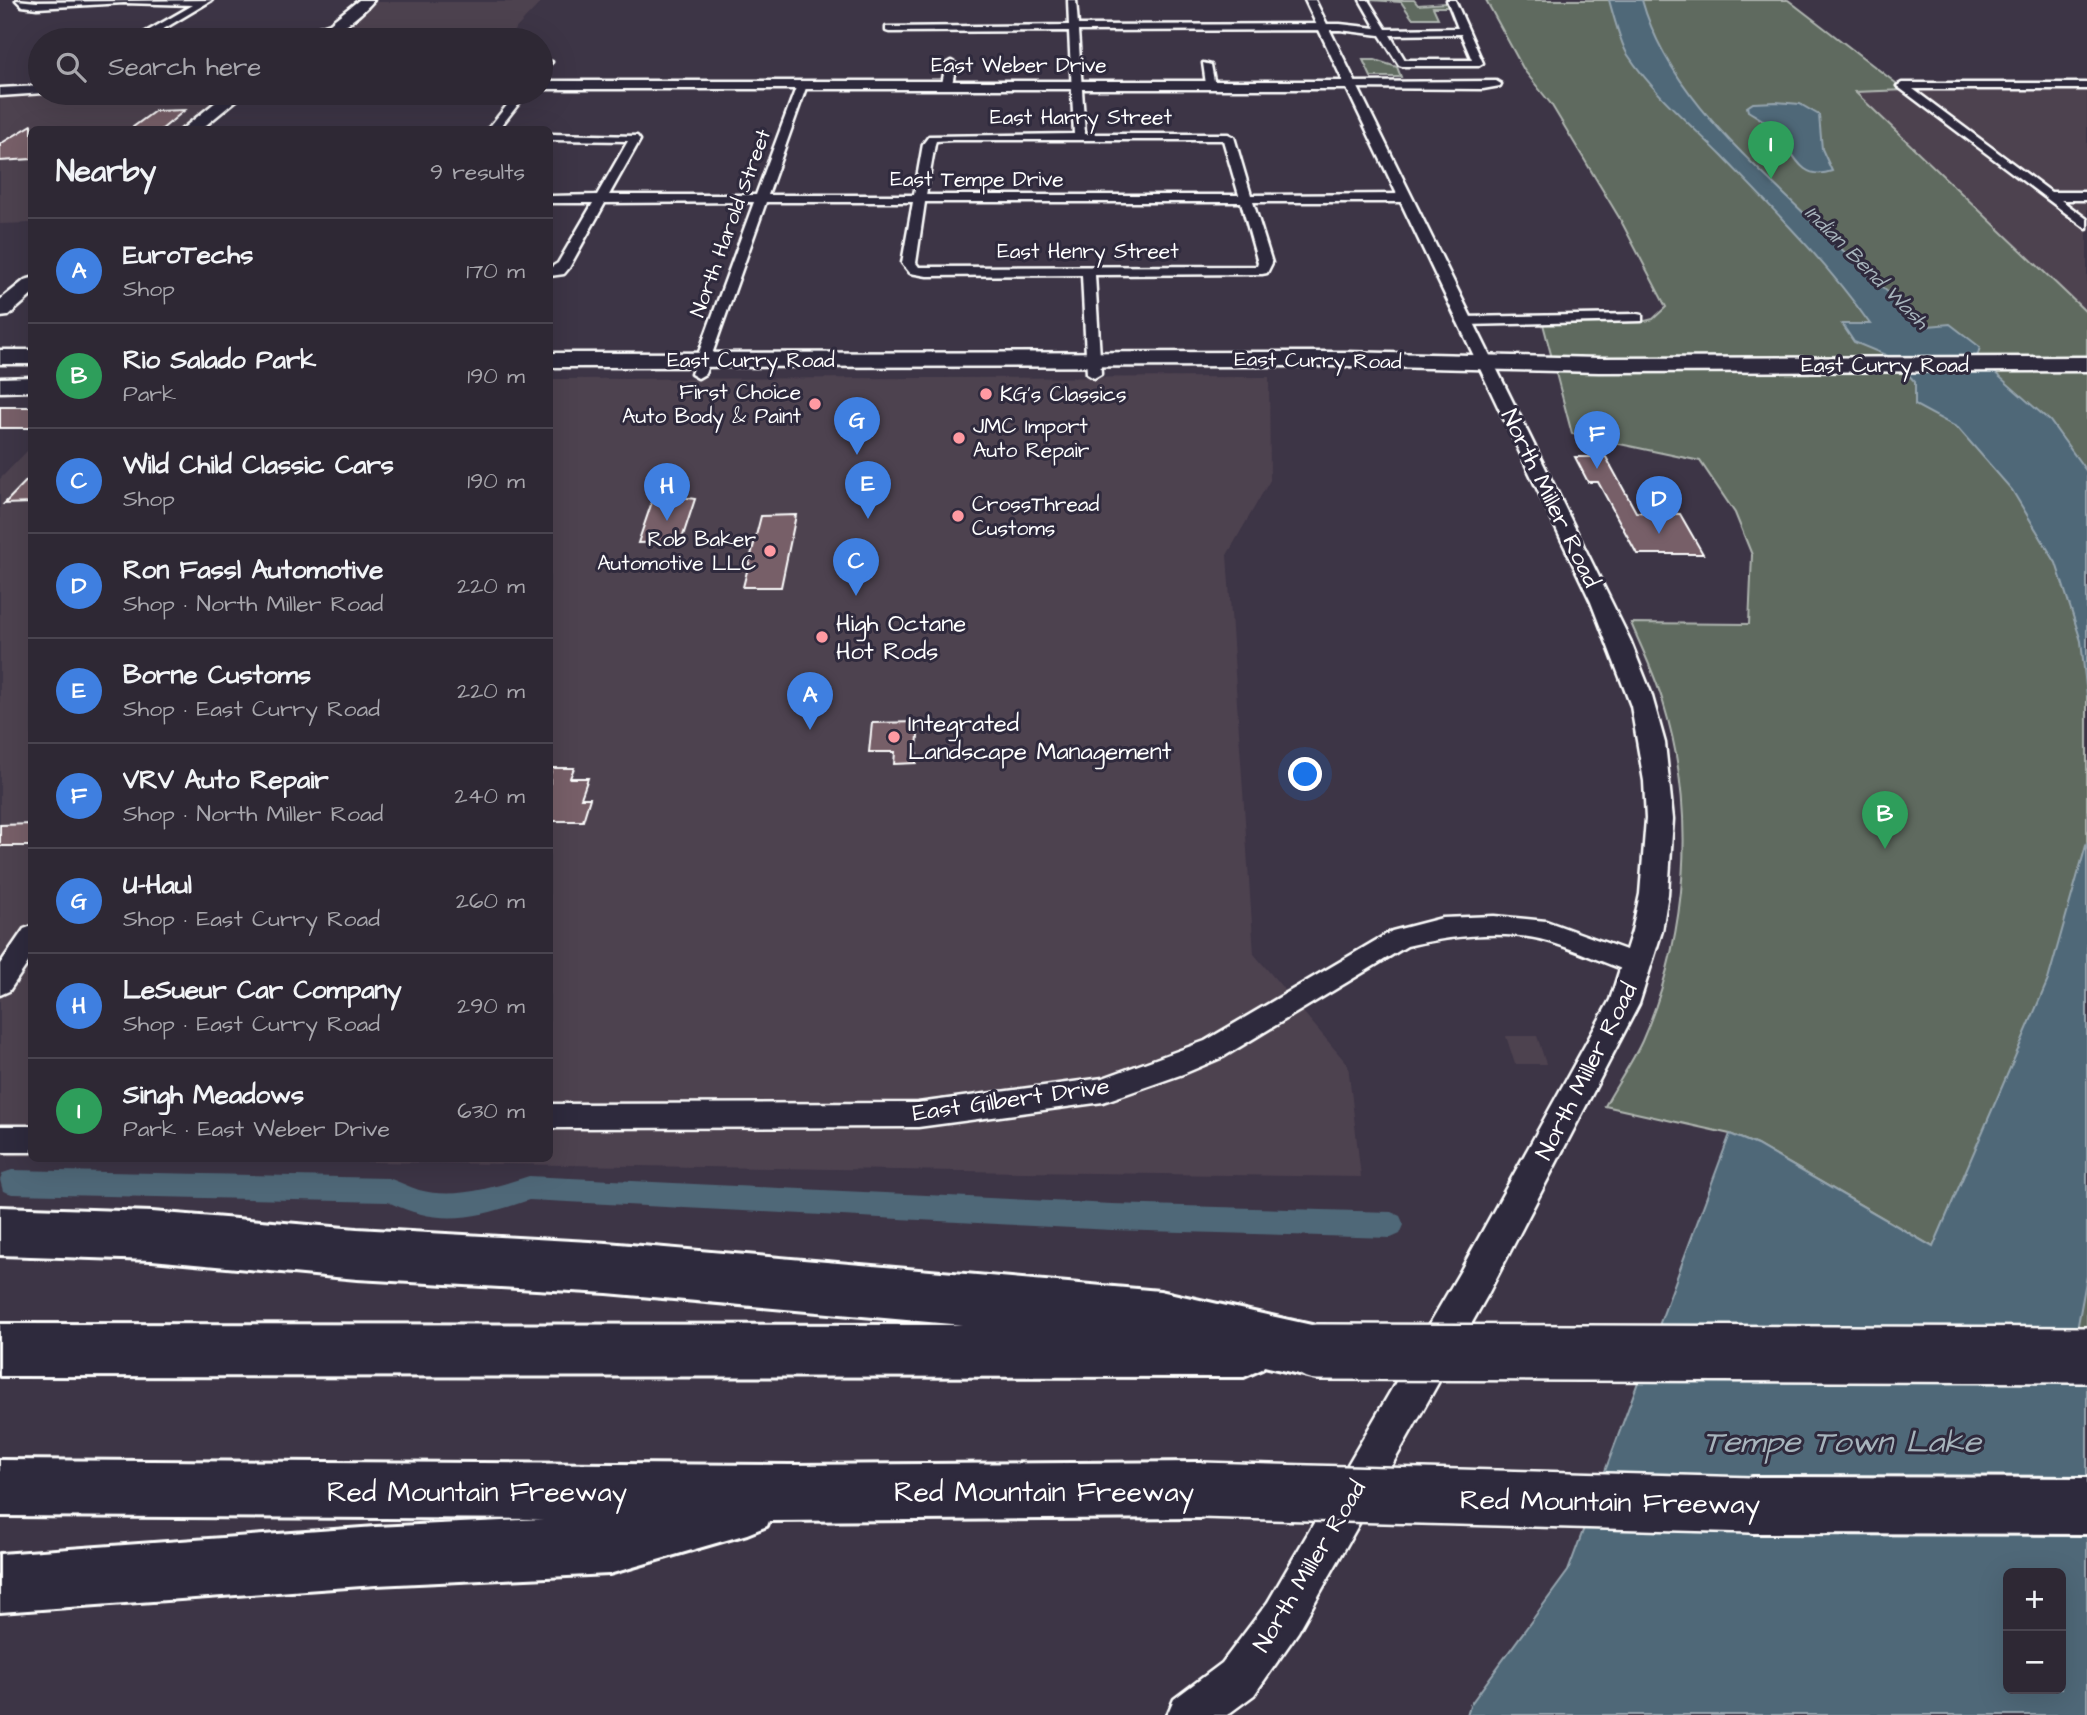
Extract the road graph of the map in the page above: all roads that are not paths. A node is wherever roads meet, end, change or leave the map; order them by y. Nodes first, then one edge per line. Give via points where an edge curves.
1 (124, 0) edge
2 (350, 0) edge
3 (367, 0) edge
4 (1072, 0) edge
5 (1310, 0) edge
6 (1364, 0) edge
7 (1451, 0) edge
8 (21, 1) edge
9 (206, 1) edge
10 (160, 28) edge
11 (317, 28) edge
12 (331, 28) edge
13 (889, 29) dead end
14 (1074, 29) junction
15 (1324, 29) junction
16 (1465, 30) junction
17 (1382, 31) junction
18 (951, 64) dead end
19 (1206, 65) dead end
20 (947, 84) junction
21 (1496, 84) dead end
22 (553, 85) edge
23 (802, 85) junction
24 (1076, 85) junction
25 (1211, 85) junction
26 (1350, 85) junction
27 (2087, 86) edge
28 (28, 91) edge
29 (0, 92) edge
30 (221, 105) edge
31 (240, 105) edge
32 (512, 105) edge
33 (194, 126) edge
34 (216, 126) edge
35 (495, 126) edge
36 (553, 137) edge
37 (1080, 137) junction
38 (2050, 196) junction
39 (2087, 196) edge
40 (761, 198) junction
41 (920, 198) junction
42 (1246, 198) junction
43 (1404, 198) junction
44 (553, 199) edge
45 (602, 199) junction
46 (2087, 225) edge
47 (554, 272) edge
48 (1088, 272) junction
49 (27, 276) edge
50 (0, 287) edge
51 (0, 311) edge
52 (1637, 318) dead end
53 (1464, 321) junction
54 (0, 358) edge
55 (28, 358) edge
56 (553, 360) edge
57 (2087, 364) edge
58 (701, 367) junction
59 (1094, 367) junction
60 (1489, 370) junction
61 (2005, 370) junction
62 (0, 372) edge
63 (28, 372) edge
64 (553, 375) edge
65 (2087, 375) edge
66 (28, 384) edge
67 (0, 385) edge
68 (28, 942) edge
69 (1639, 965) junction
70 (0, 984) edge
71 (553, 1116) edge
72 (0, 1139) edge
73 (28, 1139) edge
74 (0, 1231) edge
75 (0, 1350) edge
76 (1316, 1352) junction
77 (2087, 1355) edge
78 (0, 1488) edge
79 (790, 1493) junction
80 (2087, 1506) edge
81 (0, 1583) edge
82 (1190, 1715) edge

1 - 8 street via 44,5
1 - 9 street
2 - 11 main road
3 - 12 main road
4 - 14 street
5 - 15 street, North Miller Road
6 - 17 street
7 - 16 street
9 - 10 street
13 - 14 street
14 - 15 street
14 - 24 street
15 - 17 street
15 - 26 street, North Miller Road
16 - 17 street
16 - 17 street via 1478,64 1402,63
18 - 20 street
19 - 25 street
20 - 23 street, East Weber Drive
20 - 24 street, East Weber Drive
21 - 26 street, East Weber Drive
22 - 23 street, East Weber Drive
23 - 40 street, North Harold Street
24 - 25 street, East Weber Drive
24 - 37 street
25 - 26 street, East Weber Drive
26 - 43 street, North Miller Road
27 - 38 street via 1902,86
28 - 29 street
30 - 33 main road
31 - 34 main road
32 - 35 street
36 - 45 street via 633,138
37 - 41 street, East Harry Street via 933,138
37 - 42 street, East Harry Street via 1228,137
38 - 39 street
38 - 46 street
40 - 41 street, East Tempe Drive
40 - 45 street, East Tempe Drive
40 - 58 street, North Harold Street
41 - 42 street, East Tempe Drive
41 - 48 street, East Henry Street via 909,262 915,270
42 - 43 street, East Tempe Drive
42 - 48 street, East Henry Street via 1265,263 1262,270
43 - 53 street, North Miller Road
44 - 45 street, East Tempe Drive
45 - 47 street
48 - 59 street
49 - 50 main road
49 - 51 main road
52 - 53 street
53 - 60 street, North Miller Road
54 - 55 main road
56 - 58 main road, East Curry Road
57 - 61 main road, East Curry Road
58 - 59 main road, East Curry Road
58 - 64 main road, East Curry Road
59 - 60 main road, East Curry Road
60 - 61 main road, East Curry Road
60 - 69 street, North Miller Road via 1602,602 1643,707 1656,772 1660,832 1654,903
61 - 65 main road, East Curry Road
62 - 63 main road
66 - 67 main road
68 - 70 street
69 - 71 street, East Gilbert Drive via 1546,931 1494,926 1441,928 1401,939 1214,1049 1103,1090 918,1115
69 - 82 street, North Miller Road via 1624,1004 1474,1283 1283,1617 1238,1679
72 - 73 street
74 - 76 highway via 152,1236 357,1254 607,1268 1160,1317
75 - 76 highway
76 - 77 highway, bridge
78 - 79 highway, Red Mountain Freeway
79 - 80 highway, Red Mountain Freeway, bridge via 1201,1490 1752,1505
79 - 81 highway via 609,1545 376,1556

